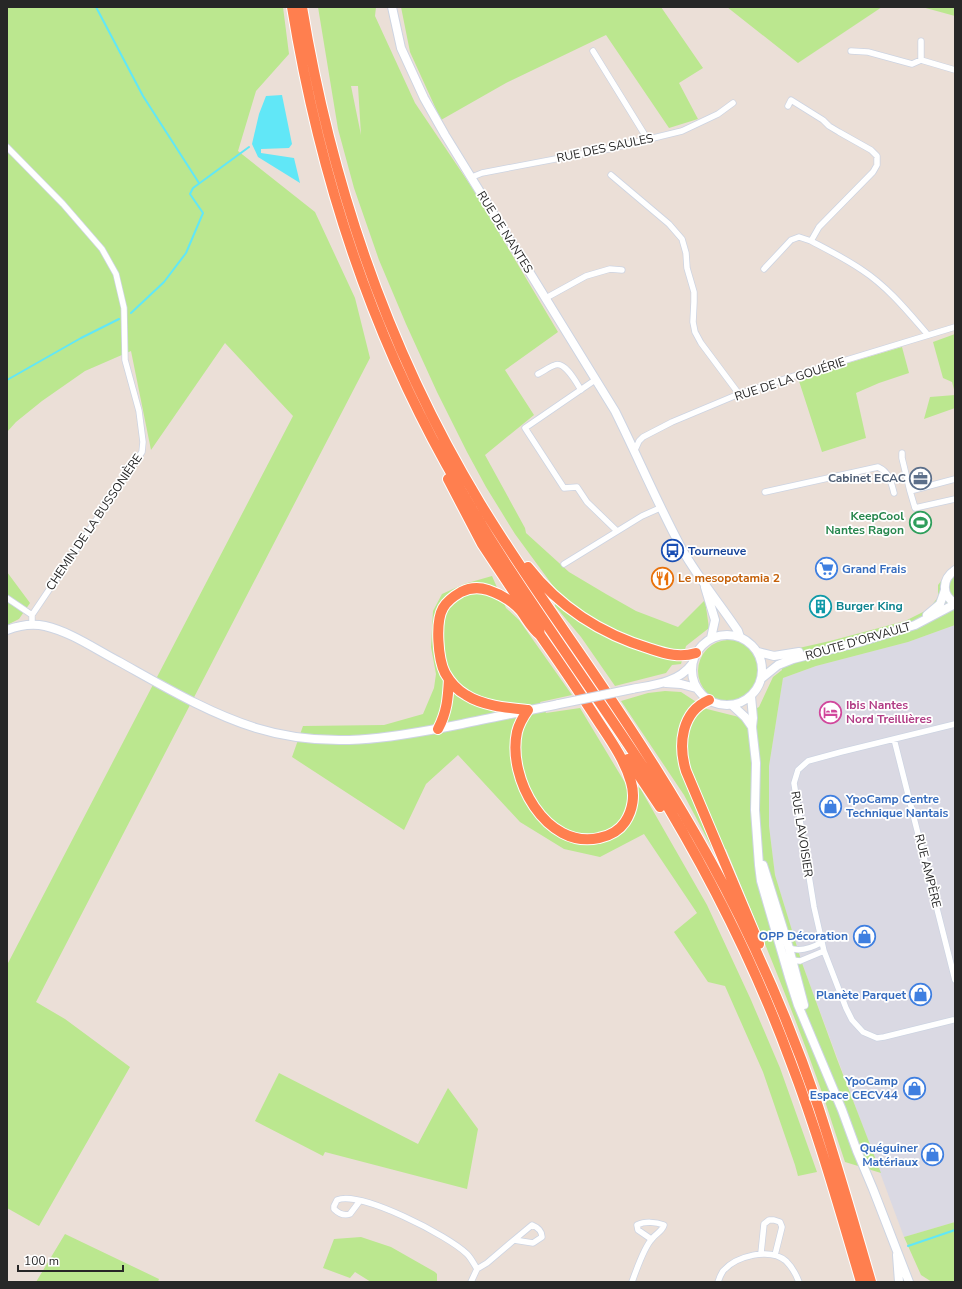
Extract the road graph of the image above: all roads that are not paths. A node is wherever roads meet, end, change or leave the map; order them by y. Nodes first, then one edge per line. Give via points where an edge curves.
1 (292, 7) edge
2 (302, 7) edge
3 (392, 7) edge
4 (921, 41) dead end
5 (593, 51) dead end
6 (851, 51) dead end
7 (921, 60) junction
8 (955, 70) edge
9 (733, 103) dead end
10 (788, 106) dead end
11 (648, 140) junction
12 (7, 147) edge
13 (611, 175) dead end
14 (472, 177) junction
15 (811, 241) junction
16 (764, 269) dead end
17 (622, 270) dead end
18 (546, 298) junction
19 (955, 327) edge
20 (928, 335) junction
21 (538, 374) dead end
22 (596, 380) junction
23 (581, 390) junction
24 (739, 394) junction
25 (635, 450) junction
26 (902, 453) dead end
27 (445, 462) junction
28 (955, 479) edge
29 (910, 491) junction
30 (765, 492) dead end
31 (894, 493) dead end
32 (955, 499) edge
33 (660, 508) junction
34 (493, 523) junction
35 (617, 531) junction
36 (564, 564) dead end
37 (955, 570) edge
38 (703, 583) junction
39 (945, 590) junction
40 (7, 598) edge
41 (955, 603) edge
42 (32, 615) junction
43 (32, 624) junction
44 (7, 630) edge
45 (540, 635) junction
46 (740, 637) junction
47 (711, 638) junction
48 (758, 652) junction
49 (696, 653) junction
50 (692, 664) junction
51 (762, 678) junction
52 (449, 679) junction
53 (572, 681) junction
54 (663, 683) junction
55 (696, 688) junction
56 (751, 696) junction
57 (709, 700) junction
58 (732, 705) junction
59 (528, 710) junction
60 (955, 724) edge
61 (752, 727) junction
62 (438, 729) junction
63 (894, 739) junction
64 (686, 840) junction
65 (759, 852) junction
66 (777, 935) junction
67 (822, 942) junction
68 (789, 948) junction
69 (824, 951) junction
70 (761, 960) junction
71 (793, 961) junction
72 (955, 980) edge
73 (954, 1019) edge
74 (812, 1037) junction
75 (359, 1202) dead end
76 (651, 1239) dead end
77 (514, 1240) junction
78 (896, 1247) junction
79 (761, 1253) junction
80 (776, 1255) junction
81 (477, 1269) junction
82 (471, 1282) edge
83 (632, 1282) edge
84 (718, 1282) edge
85 (799, 1282) edge
86 (861, 1282) edge
87 (872, 1282) edge
88 (899, 1282) edge
89 (910, 1282) edge

1 - 27 highway via 318,138 352,253 390,350
2 - 34 highway via 331,150 373,282 426,403 452,454
3 - 14 street, RUE DE NANTES via 402,48 424,98
4 - 7 street
5 - 11 street
6 - 7 street via 868,52 912,64
7 - 8 street
9 - 11 street, RUE DES SAULES via 718,114 682,131
10 - 15 street via 791,100 877,156 877,165 873,172 819,227
11 - 14 street, RUE DES SAULES
12 - 42 street, CHEMIN DE LA BUSSONIÈRE via 63,204 102,249 116,274 124,308 125,360 139,411 143,442 142,452
13 - 24 street via 669,224 682,239 688,275 694,292 695,332
14 - 18 street, RUE DE NANTES
15 - 16 street via 799,237 791,240
15 - 20 street via 862,270 883,286
17 - 18 street via 610,269 586,276
18 - 22 street, RUE DE NANTES
19 - 20 street, RUE DE LA GOUÉRIE
20 - 24 street, RUE DE LA GOUÉRIE
21 - 23 street via 561,364 566,367
22 - 23 street
22 - 25 street, RUE DE NANTES
23 - 35 street via 525,428 564,488 576,487 587,502
24 - 25 street, RUE DE LA GOUÉRIE via 650,433 639,441
25 - 33 street, RUE DE NANTES
26 - 29 street
27 - 45 highway via 445,475 482,544
27 - 64 highway via 499,553 636,757 674,816
28 - 29 street
29 - 32 street via 915,508
30 - 31 street via 878,467 888,474
33 - 35 street
33 - 38 street, RUE DE NANTES
34 - 49 highway via 503,529 542,585 584,618 614,635 663,653 680,656
34 - 70 highway via 670,791 712,863
35 - 36 street
37 - 39 street, ROUTE D'ORVAULT via 946,579
38 - 46 street
38 - 47 street via 715,620
39 - 41 street via 947,596
39 - 48 street, ROUTE D'ORVAULT via 940,604 929,614 903,626 790,654 774,656
40 - 42 street
41 - 51 street, ROUTE D'ORVAULT via 915,625 778,665
42 - 43 street
43 - 44 street
43 - 62 street via 46,626 86,643 215,713 267,731 302,738 350,741
45 - 52 highway via 520,610 503,597 488,590 466,590 453,597 440,614 440,657
45 - 53 highway
46 - 47 street via 727,634
46 - 48 street via 752,644
47 - 49 street
48 - 51 street via 762,660
49 - 50 street
50 - 54 street via 677,677
50 - 55 street
51 - 56 street
52 - 59 highway via 459,690 473,699 505,708
52 - 62 highway via 446,711
53 - 59 highway via 629,773 632,808 616,831 600,838 580,839 560,831 537,811 523,786 517,759 517,733
53 - 64 highway via 676,832
54 - 55 street
54 - 59 street, bridge
55 - 57 street
56 - 58 street
56 - 61 street
57 - 58 street
57 - 70 highway via 698,706 687,722 682,741 682,756 761,949
58 - 61 street
59 - 62 street
60 - 63 street, RUE LAVOISIER
61 - 65 street
63 - 67 street, RUE LAVOISIER via 808,761 795,776 794,791
63 - 72 street, RUE AMPÈRE
64 - 86 highway via 735,930 781,1035 816,1132
65 - 66 street via 761,881
65 - 68 street
66 - 71 street via 790,960
66 - 74 street via 798,1005
67 - 68 street via 809,948
67 - 69 street, RUE LAVOISIER
68 - 71 street
69 - 71 street
69 - 73 street, RUE LAVOISIER via 846,1008 852,1020 863,1032 877,1038 884,1037
70 - 87 highway via 816,1101
71 - 74 street
74 - 78 street
75 - 81 street via 407,1217 438,1234 468,1254
76 - 83 street
77 - 77 street via 533,1243 542,1237 542,1233 532,1225
77 - 81 street
78 - 88 street
78 - 89 street
79 - 80 street
79 - 80 street via 764,1224 774,1220 780,1222 782,1227
79 - 84 street via 733,1263 723,1271
80 - 85 street via 792,1268
81 - 82 street

